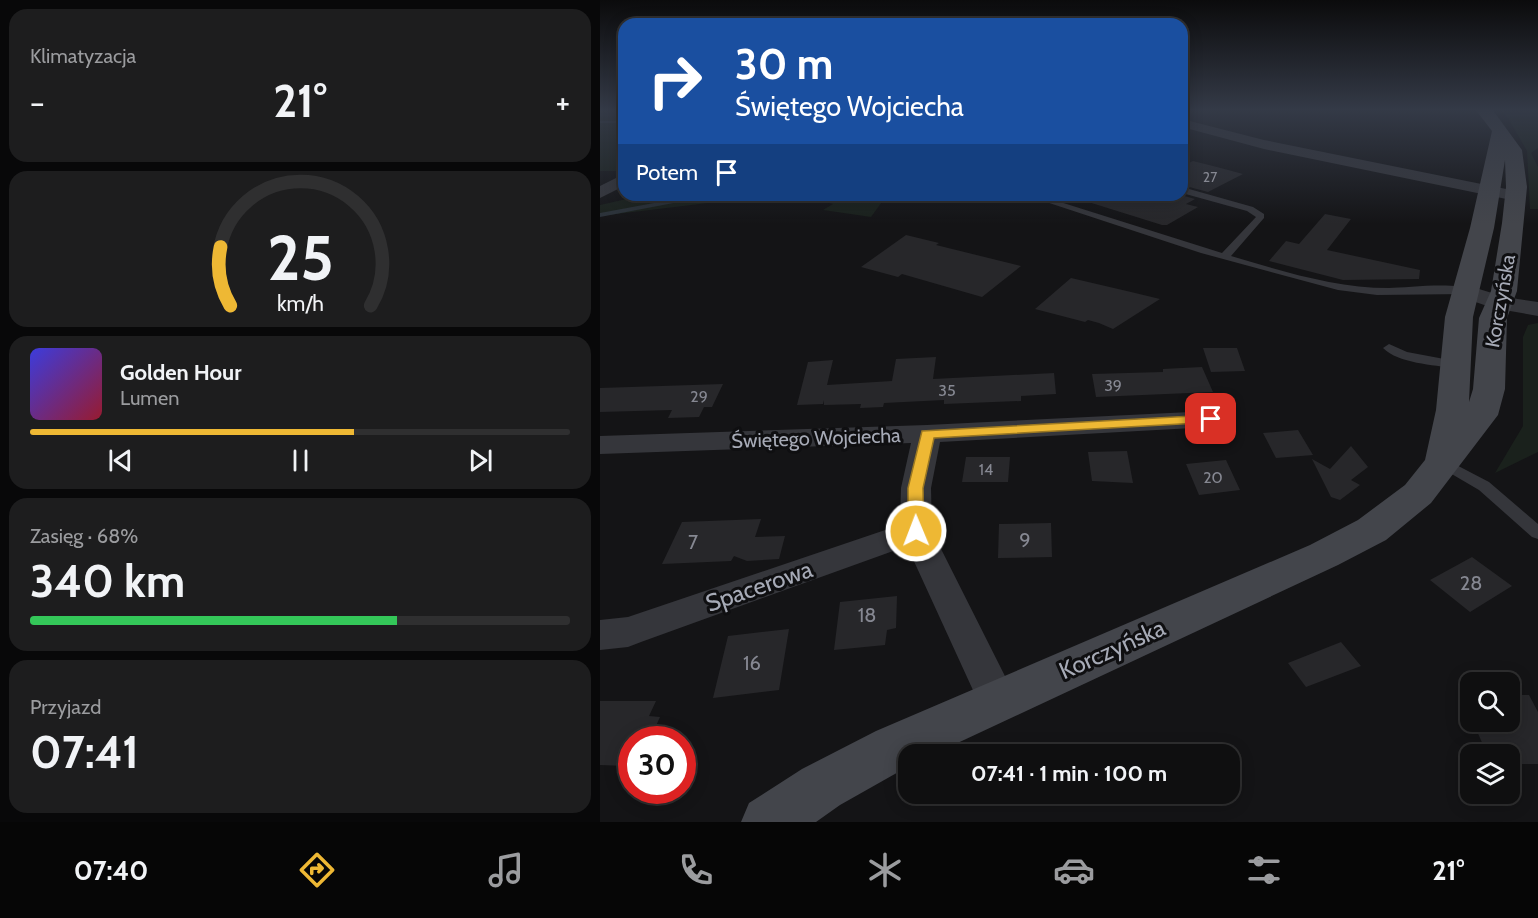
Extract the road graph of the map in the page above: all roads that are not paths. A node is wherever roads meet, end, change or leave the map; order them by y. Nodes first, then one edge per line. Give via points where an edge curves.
1 (1280, 147) edge
2 (1498, 147) edge
3 (1511, 147) edge
4 (618, 182) edge
5 (1490, 191) junction
6 (1188, 192) edge
7 (600, 193) edge
8 (1516, 196) junction
9 (1048, 201) edge
10 (1224, 257) junction
11 (1466, 291) junction
12 (1538, 296) edge
13 (1503, 297) junction
14 (1538, 309) edge
15 (1389, 348) dead end
16 (1455, 365) junction
17 (1211, 419) dead end
18 (927, 434) junction
19 (600, 445) edge
20 (1443, 463) junction
21 (916, 531) junction
22 (1538, 533) edge
23 (600, 635) edge
24 (997, 700) junction
25 (769, 822) edge

1 - 5 street
2 - 5 main road, Korczyńska
3 - 8 main road, Korczyńska
4 - 7 street
5 - 8 street
5 - 11 main road, Korczyńska
6 - 10 lane via 1250,209 1261,216
8 - 13 main road, Korczyńska
9 - 10 lane
10 - 11 lane via 1350,289
11 - 13 street
11 - 16 main road, Korczyńska via 1459,316
12 - 13 street
13 - 14 street
13 - 20 main road, Korczyńska via 1493,318 1489,389 1481,415
15 - 16 lane via 1403,355
16 - 20 main road, Korczyńska
17 - 18 street, Świętego Wojciecha
18 - 19 street, Świętego Wojciecha
18 - 21 street via 915,488
20 - 22 lane via 1484,486
20 - 24 main road, Korczyńska via 1406,505 1349,542
21 - 23 street, Spacerowa via 628,632
21 - 24 street
24 - 25 main road, Korczyńska via 848,772

